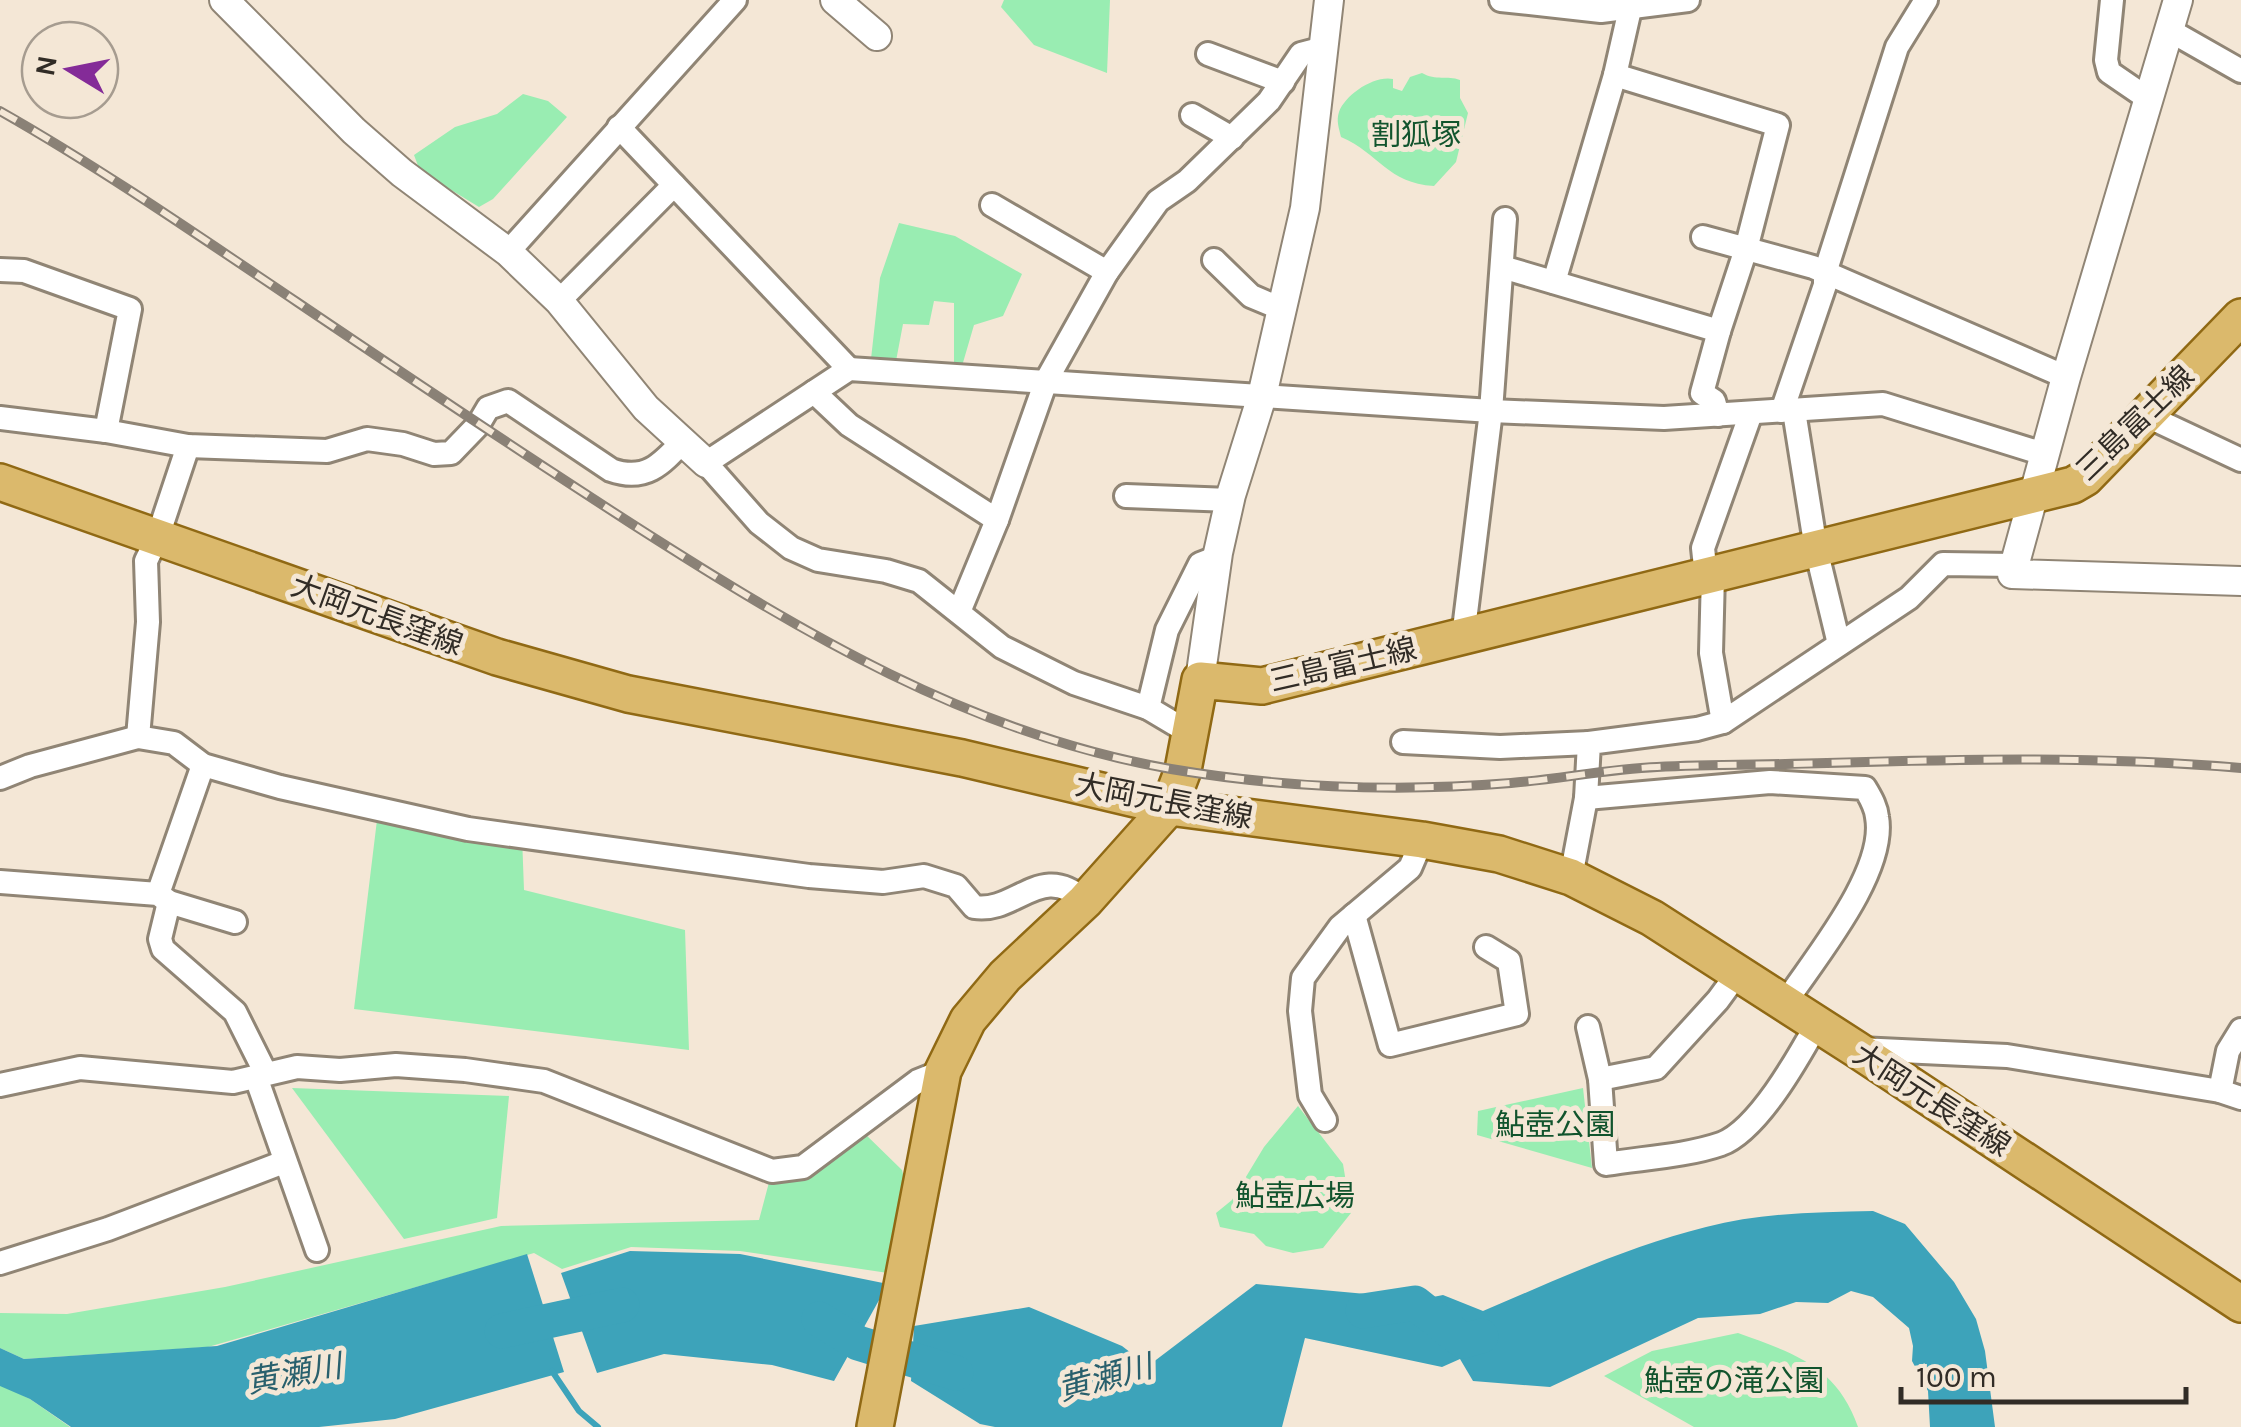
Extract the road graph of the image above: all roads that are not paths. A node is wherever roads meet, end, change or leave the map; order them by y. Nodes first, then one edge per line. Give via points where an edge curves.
1 (224, 0) edge
2 (735, 0) edge
3 (836, 0) edge
4 (1329, 0) edge
5 (1502, 0) edge
6 (1688, 0) edge
7 (1926, 0) edge
8 (2112, 0) edge
9 (2178, 0) edge
10 (1630, 9) junction
11 (2169, 30) junction
12 (878, 36) dead end
13 (1324, 48) junction
14 (1208, 54) dead end
15 (2241, 71) edge
16 (1615, 74) junction
17 (1282, 82) junction
18 (2147, 98) junction
19 (1192, 114) dead end
20 (619, 127) junction
21 (1232, 138) junction
22 (674, 185) junction
23 (992, 205) dead end
24 (1504, 218) dead end
25 (1703, 237) dead end
26 (1746, 248) junction
27 (508, 252) junction
28 (1214, 260) dead end
29 (1502, 268) junction
30 (0, 270) edge
31 (1107, 272) junction
32 (1825, 273) junction
33 (1554, 282) junction
34 (559, 301) junction
35 (1282, 309) junction
36 (2241, 317) edge
37 (1719, 332) junction
38 (850, 369) junction
39 (2066, 377) junction
40 (1046, 382) junction
41 (814, 392) junction
42 (1262, 396) junction
43 (1491, 411) junction
44 (1788, 411) junction
45 (1751, 413) junction
46 (2148, 413) junction
47 (1718, 415) junction
48 (0, 418) edge
49 (106, 430) junction
50 (683, 441) junction
51 (188, 446) junction
52 (2044, 454) junction
53 (2241, 460) edge
54 (706, 462) junction
55 (0, 482) edge
56 (1126, 496) dead end
57 (2034, 496) junction
58 (1230, 500) junction
59 (997, 520) junction
60 (158, 536) junction
61 (1816, 549) junction
62 (1218, 557) junction
63 (2014, 564) junction
64 (1710, 575) junction
65 (2241, 581) edge
66 (958, 612) junction
67 (1463, 637) junction
68 (1839, 644) junction
69 (1200, 680) junction
70 (1148, 708) junction
71 (1724, 722) junction
72 (1190, 733) junction
73 (138, 737) junction
74 (1403, 742) dead end
75 (1590, 743) junction
76 (203, 765) junction
77 (0, 778) edge
78 (1586, 798) junction
79 (1169, 807) junction
80 (1422, 840) junction
81 (1571, 877) junction
82 (0, 882) edge
83 (163, 898) junction
84 (1085, 901) junction
85 (1354, 915) junction
86 (235, 922) dead end
87 (1486, 946) dead end
88 (1737, 974) junction
89 (1784, 1004) junction
90 (1817, 1024) junction
91 (1588, 1027) dead end
92 (2241, 1030) edge
93 (1856, 1048) junction
94 (943, 1071) junction
95 (261, 1075) junction
96 (1600, 1080) junction
97 (0, 1085) edge
98 (2230, 1094) edge
99 (1326, 1120) dead end
100 (284, 1162) junction
101 (317, 1250) dead end
102 (0, 1263) edge
103 (2241, 1304) edge
104 (875, 1427) edge

1 - 27 street via 354,131
2 - 20 street
3 - 12 street
4 - 13 street
5 - 10 street via 1601,12
6 - 10 street
7 - 32 street via 1896,47
8 - 18 street via 2109,72
9 - 11 street
10 - 16 street
11 - 15 street
11 - 18 street
13 - 17 street via 1301,54
13 - 35 street via 1305,208
14 - 17 street
16 - 26 street via 1778,125
16 - 33 street
17 - 21 street
18 - 39 street
19 - 21 street
20 - 22 street
20 - 27 street
21 - 31 street via 1158,201
22 - 34 street
22 - 38 street
23 - 31 street
24 - 29 street
25 - 26 street
26 - 32 street
26 - 37 street
27 - 34 street
28 - 35 street via 1251,296
29 - 33 street
29 - 43 street
30 - 49 street via 24,271 130,309
31 - 40 street
32 - 39 street
32 - 44 street
33 - 37 street
34 - 50 street via 646,408
35 - 42 street
36 - 46 main road, 三島富士線
37 - 47 street via 1702,393
38 - 40 street
38 - 41 street
39 - 52 street
40 - 42 street
40 - 59 street
41 - 54 street
41 - 59 street via 848,424
42 - 43 street
42 - 58 street
43 - 47 street
43 - 67 street
44 - 45 street
44 - 52 street via 1883,404
44 - 61 street
45 - 47 street
45 - 64 street via 1703,548
46 - 53 street
46 - 57 main road, 三島富士線 via 2085,478
48 - 49 street
49 - 51 street
50 - 51 street via 646,473 627,476 508,401 488,408 452,454 367,438 327,450
50 - 54 street
51 - 60 street
52 - 57 street
54 - 66 street via 790,548 918,582
55 - 60 main road, 大岡元長窪線
56 - 58 street
57 - 61 main road, 三島富士線
57 - 63 street
58 - 62 street
59 - 66 street
60 - 73 street via 146,561
60 - 79 main road, 大岡元長窪線 via 497,657 628,694 962,758
61 - 64 main road, 三島富士線
61 - 68 street
62 - 69 street
62 - 70 street via 1200,564 1184,593 1167,630
63 - 65 street via 2012,574
63 - 68 street via 1943,564 1910,598
64 - 67 main road, 三島富士線
64 - 71 street via 1710,653
66 - 70 street via 1002,647 1074,683
67 - 69 main road, 三島富士線 via 1262,686
68 - 71 street
69 - 72 main road
70 - 72 street
71 - 75 street
72 - 79 main road
73 - 76 street via 174,743
73 - 77 street
74 - 75 street
75 - 78 street
76 - 83 street
76 - 84 street via 468,829 809,876 882,882 924,876 956,886 974,907 985,909 1049,885 1070,887
78 - 81 street
78 - 89 street via 1770,782 1865,788 1878,821 1867,872
79 - 80 main road, 大岡元長窪線
79 - 84 main road
80 - 81 main road, 大岡元長窪線
80 - 85 street via 1410,868
81 - 88 main road, 大岡元長窪線 via 1652,918
82 - 83 street
83 - 86 street
83 - 95 street via 163,950 236,1012
84 - 94 main road via 968,1020
85 - 87 street via 1390,1045 1517,1014 1510,961
85 - 99 street via 1300,988 1310,1095
88 - 89 main road, 大岡元長窪線
88 - 96 street via 1656,1068
89 - 90 main road, 大岡元長窪線
90 - 93 main road, 大岡元長窪線
90 - 96 street via 1785,1081 1722,1143 1606,1164
91 - 96 street
92 - 98 street via 2228,1051
93 - 98 street via 2007,1056
93 - 103 main road, 大岡元長窪線
94 - 95 street via 918,1081 788,1172 772,1172 544,1081 396,1065 298,1067
94 - 104 main road
95 - 97 street via 233,1082 80,1068
95 - 100 street
100 - 101 street
100 - 102 street

